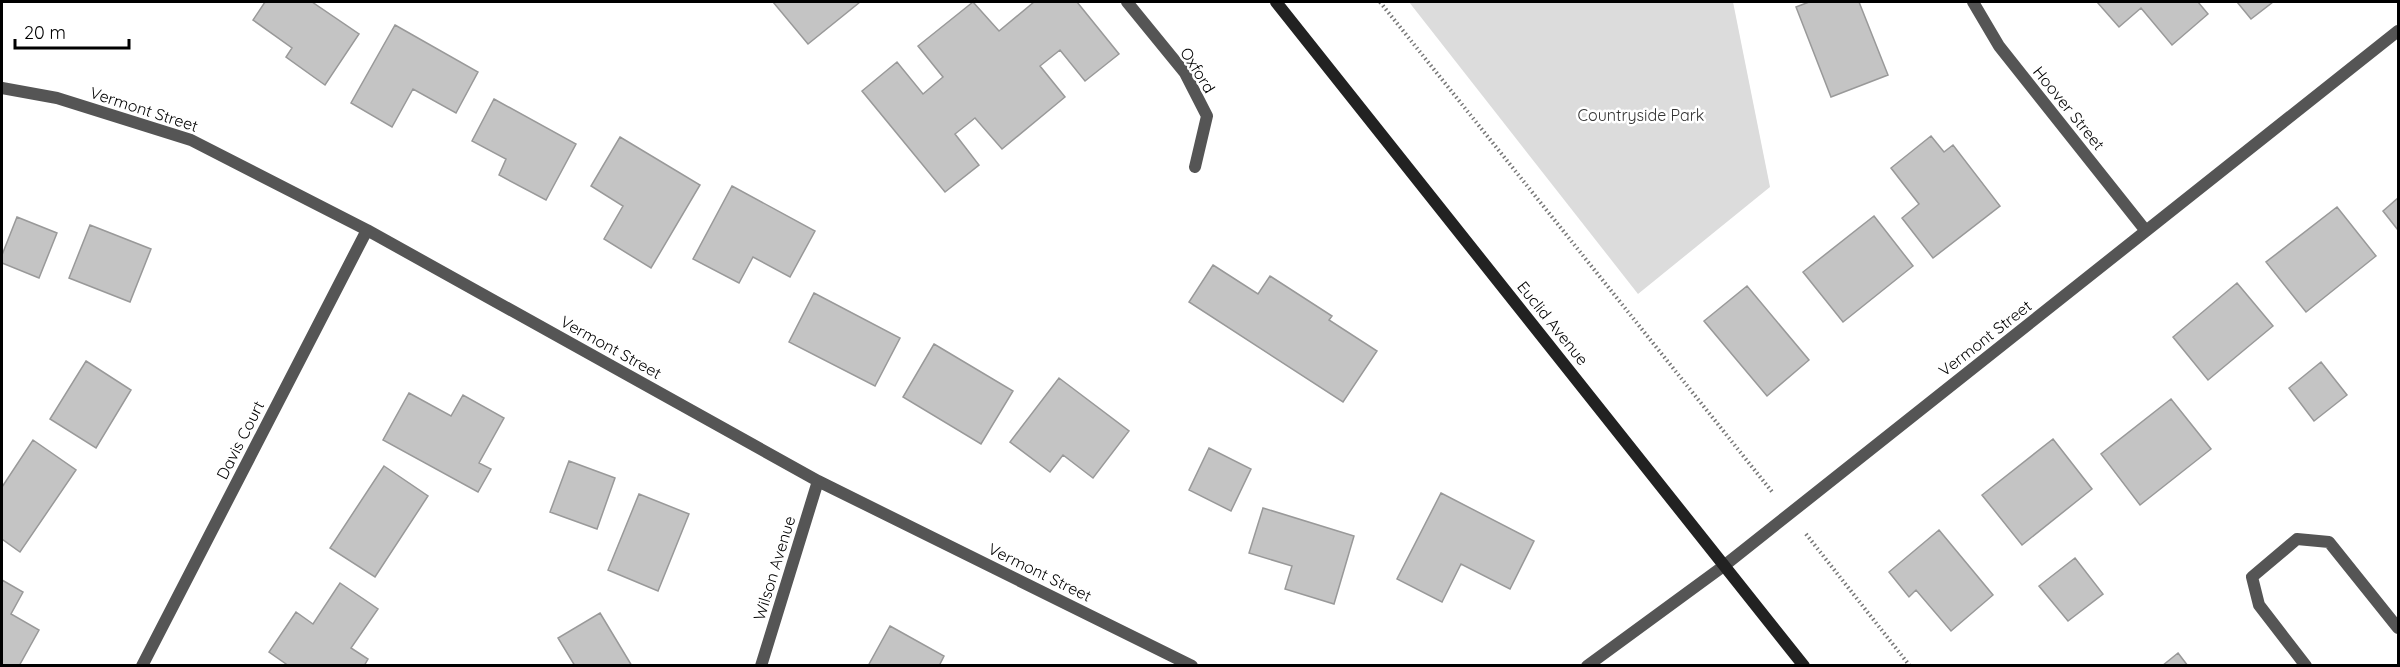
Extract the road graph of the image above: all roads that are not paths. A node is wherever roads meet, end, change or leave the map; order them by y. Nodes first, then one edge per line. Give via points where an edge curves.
1 (1127, 2) edge
2 (1276, 2) edge
3 (1973, 2) edge
4 (2398, 31) edge
5 (2, 88) edge
6 (1195, 167) dead end
7 (367, 230) junction
8 (2146, 231) junction
9 (818, 481) junction
10 (1725, 565) junction
11 (2398, 628) edge
12 (142, 666) edge
13 (761, 666) edge
14 (1192, 666) edge
15 (1587, 666) edge
16 (1804, 666) edge
17 (2306, 666) edge

1 - 6 street, Oxford via 1185,73 1207,116
2 - 10 main road, Euclid Avenue
3 - 8 street, Hoover Street via 1999,46
4 - 8 street, Vermont Street
5 - 7 street, Vermont Street via 57,98 191,140
7 - 9 street, Vermont Street
7 - 12 street, Davis Court
8 - 10 street, Vermont Street
9 - 13 street, Wilson Avenue
9 - 14 street, Vermont Street
10 - 15 street, Vermont Street
10 - 16 main road, Euclid Avenue
11 - 17 street via 2329,542 2297,539 2252,577 2259,605

